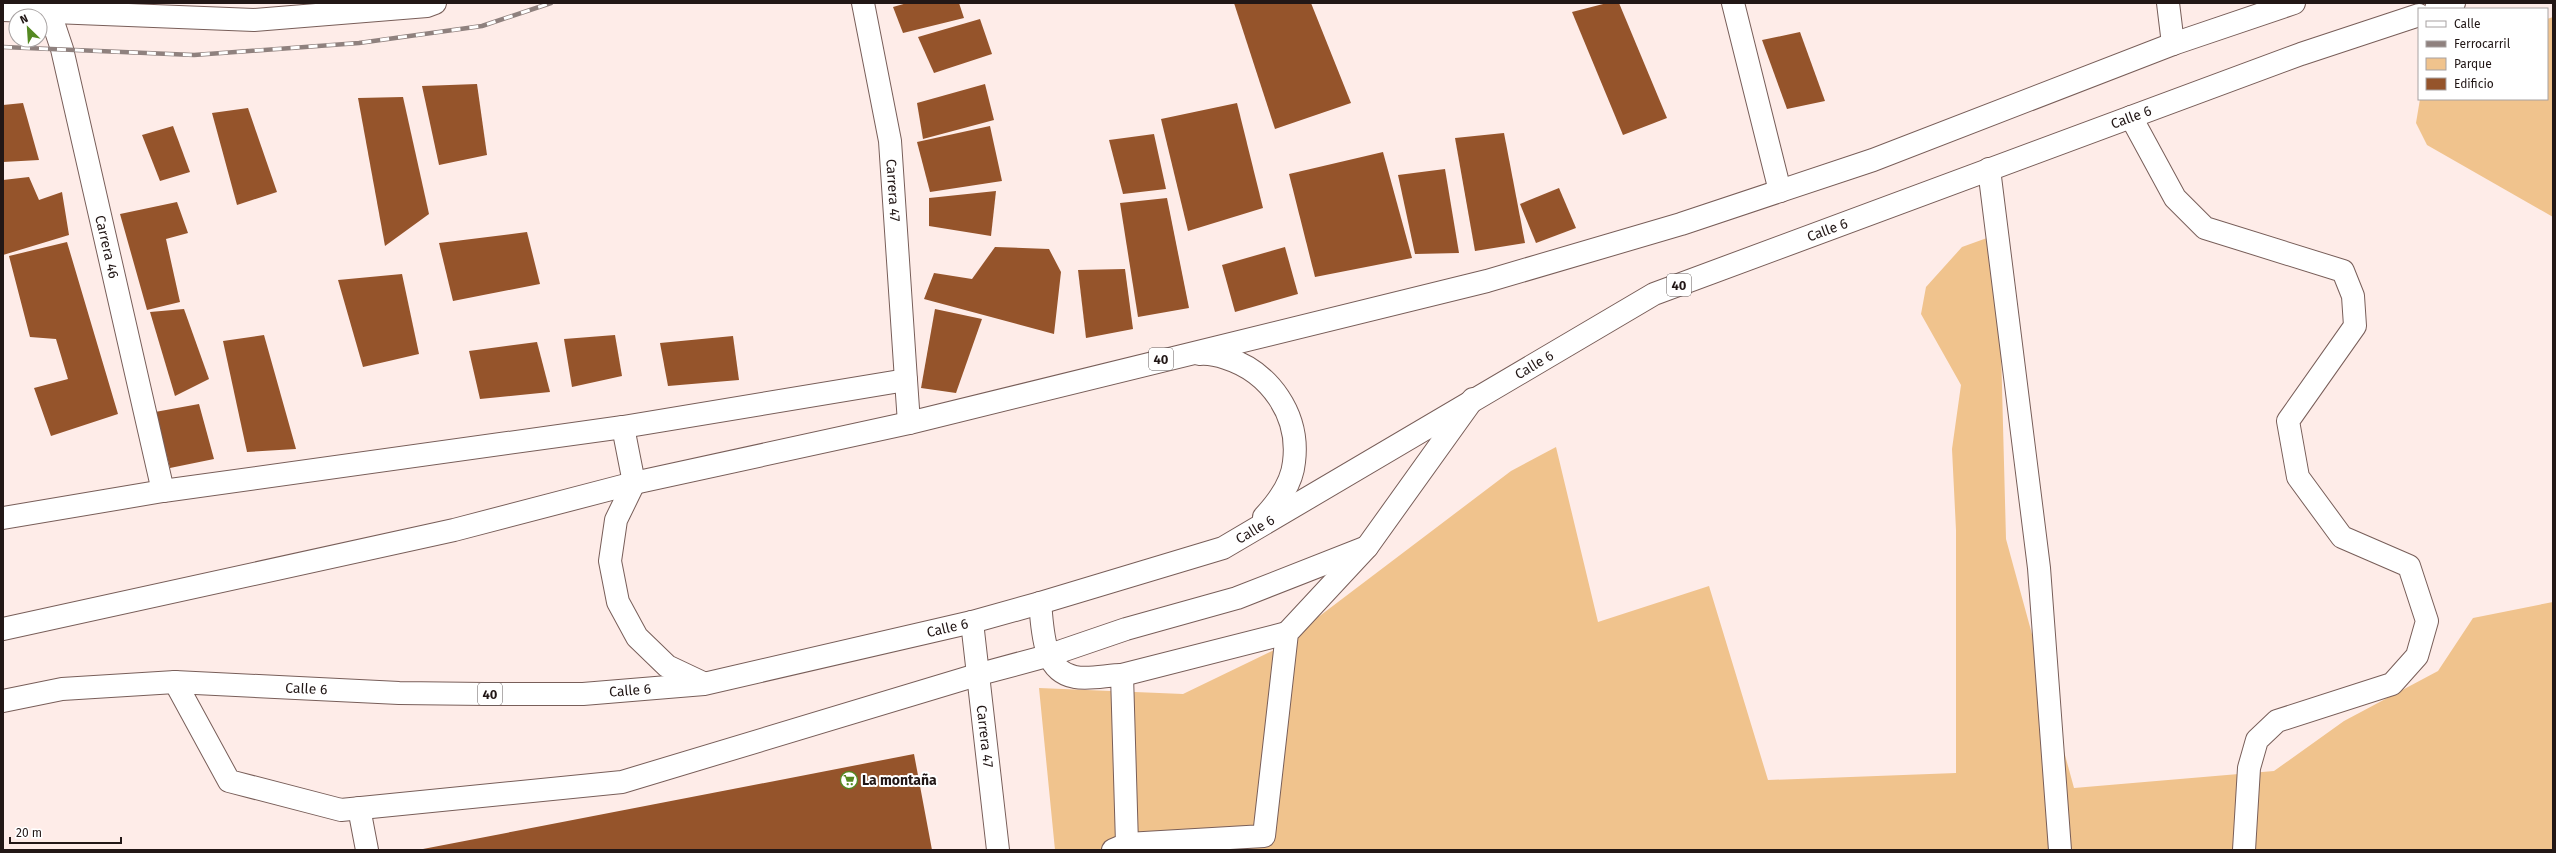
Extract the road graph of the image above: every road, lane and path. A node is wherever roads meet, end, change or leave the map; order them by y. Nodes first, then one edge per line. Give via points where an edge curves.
1 (435, 3) edge
2 (863, 3) edge
3 (1733, 3) edge
4 (2168, 3) edge
5 (2294, 3) edge
6 (2454, 3) edge
7 (51, 8) edge
8 (2439, 8) edge
9 (3, 10) edge
10 (2418, 15) edge
11 (2173, 44) junction
12 (2131, 117) junction
13 (1989, 169) junction
14 (1780, 191) junction
15 (1170, 357) junction
16 (906, 380) junction
17 (1473, 399) junction
18 (908, 423) junction
19 (623, 427) junction
20 (634, 483) junction
21 (163, 491) junction
22 (3, 518) edge
23 (1367, 547) junction
24 (1223, 548) junction
25 (1040, 603) junction
26 (972, 622) junction
27 (3, 628) edge
28 (1287, 632) junction
29 (1047, 656) junction
30 (980, 674) junction
31 (1122, 675) junction
32 (175, 682) junction
33 (704, 684) junction
34 (3, 701) edge
35 (359, 808) junction
36 (1120, 847) edge
37 (367, 850) edge
38 (998, 850) edge
39 (2060, 850) edge
40 (2244, 850) edge

1 - 7 main road via 427,6 254,20
2 - 16 main road, Carrera 47 via 890,140
3 - 14 main road
4 - 11 main road
5 - 11 main road, 40
6 - 8 main road
7 - 9 main road
7 - 21 main road, Carrera 46
10 - 12 main road, Calle 6 / 40 via 2301,54
11 - 14 main road, 40 via 1873,160
12 - 13 main road, Calle 6 / 40
12 - 40 main road via 2175,198 2206,228 2343,270 2353,296 2355,326 2288,421 2298,477 2342,537 2408,566 2427,621 2417,656 2392,684 2277,721 2257,740 2249,768
13 - 17 main road, Calle 6 / 40 via 1654,294
13 - 39 main road via 2039,568
14 - 15 main road, 40 via 1682,224 1487,281
15 - 18 main road, 40
15 - 24 main road via 1208,353 1245,364 1275,389 1292,424 1294,462 1282,499 1256,525
16 - 18 main road, Carrera 47
16 - 19 main road
17 - 23 main road
17 - 24 main road, Calle 6 / 40
18 - 20 main road, 40
19 - 20 main road
19 - 21 main road
20 - 27 main road, 40 via 454,530
20 - 33 main road via 616,520 610,561 618,602 637,637 667,666
21 - 22 main road
23 - 28 main road
23 - 29 main road via 1238,598 1126,629
24 - 25 main road, Calle 6 / 40
25 - 26 main road, Calle 6 / 40
25 - 29 main road
26 - 30 main road, Carrera 47
26 - 33 main road, Calle 6 / 40
28 - 31 main road
28 - 36 main road via 1264,836
29 - 30 main road
29 - 31 main road via 1060,670 1075,677
30 - 35 main road via 622,782
30 - 38 main road, Carrera 47
31 - 36 main road
32 - 33 main road, Calle 6 / 40 via 399,693 486,694 583,694
32 - 34 main road, Calle 6 / 40 via 62,689
32 - 35 main road via 229,781 340,810
35 - 37 main road

